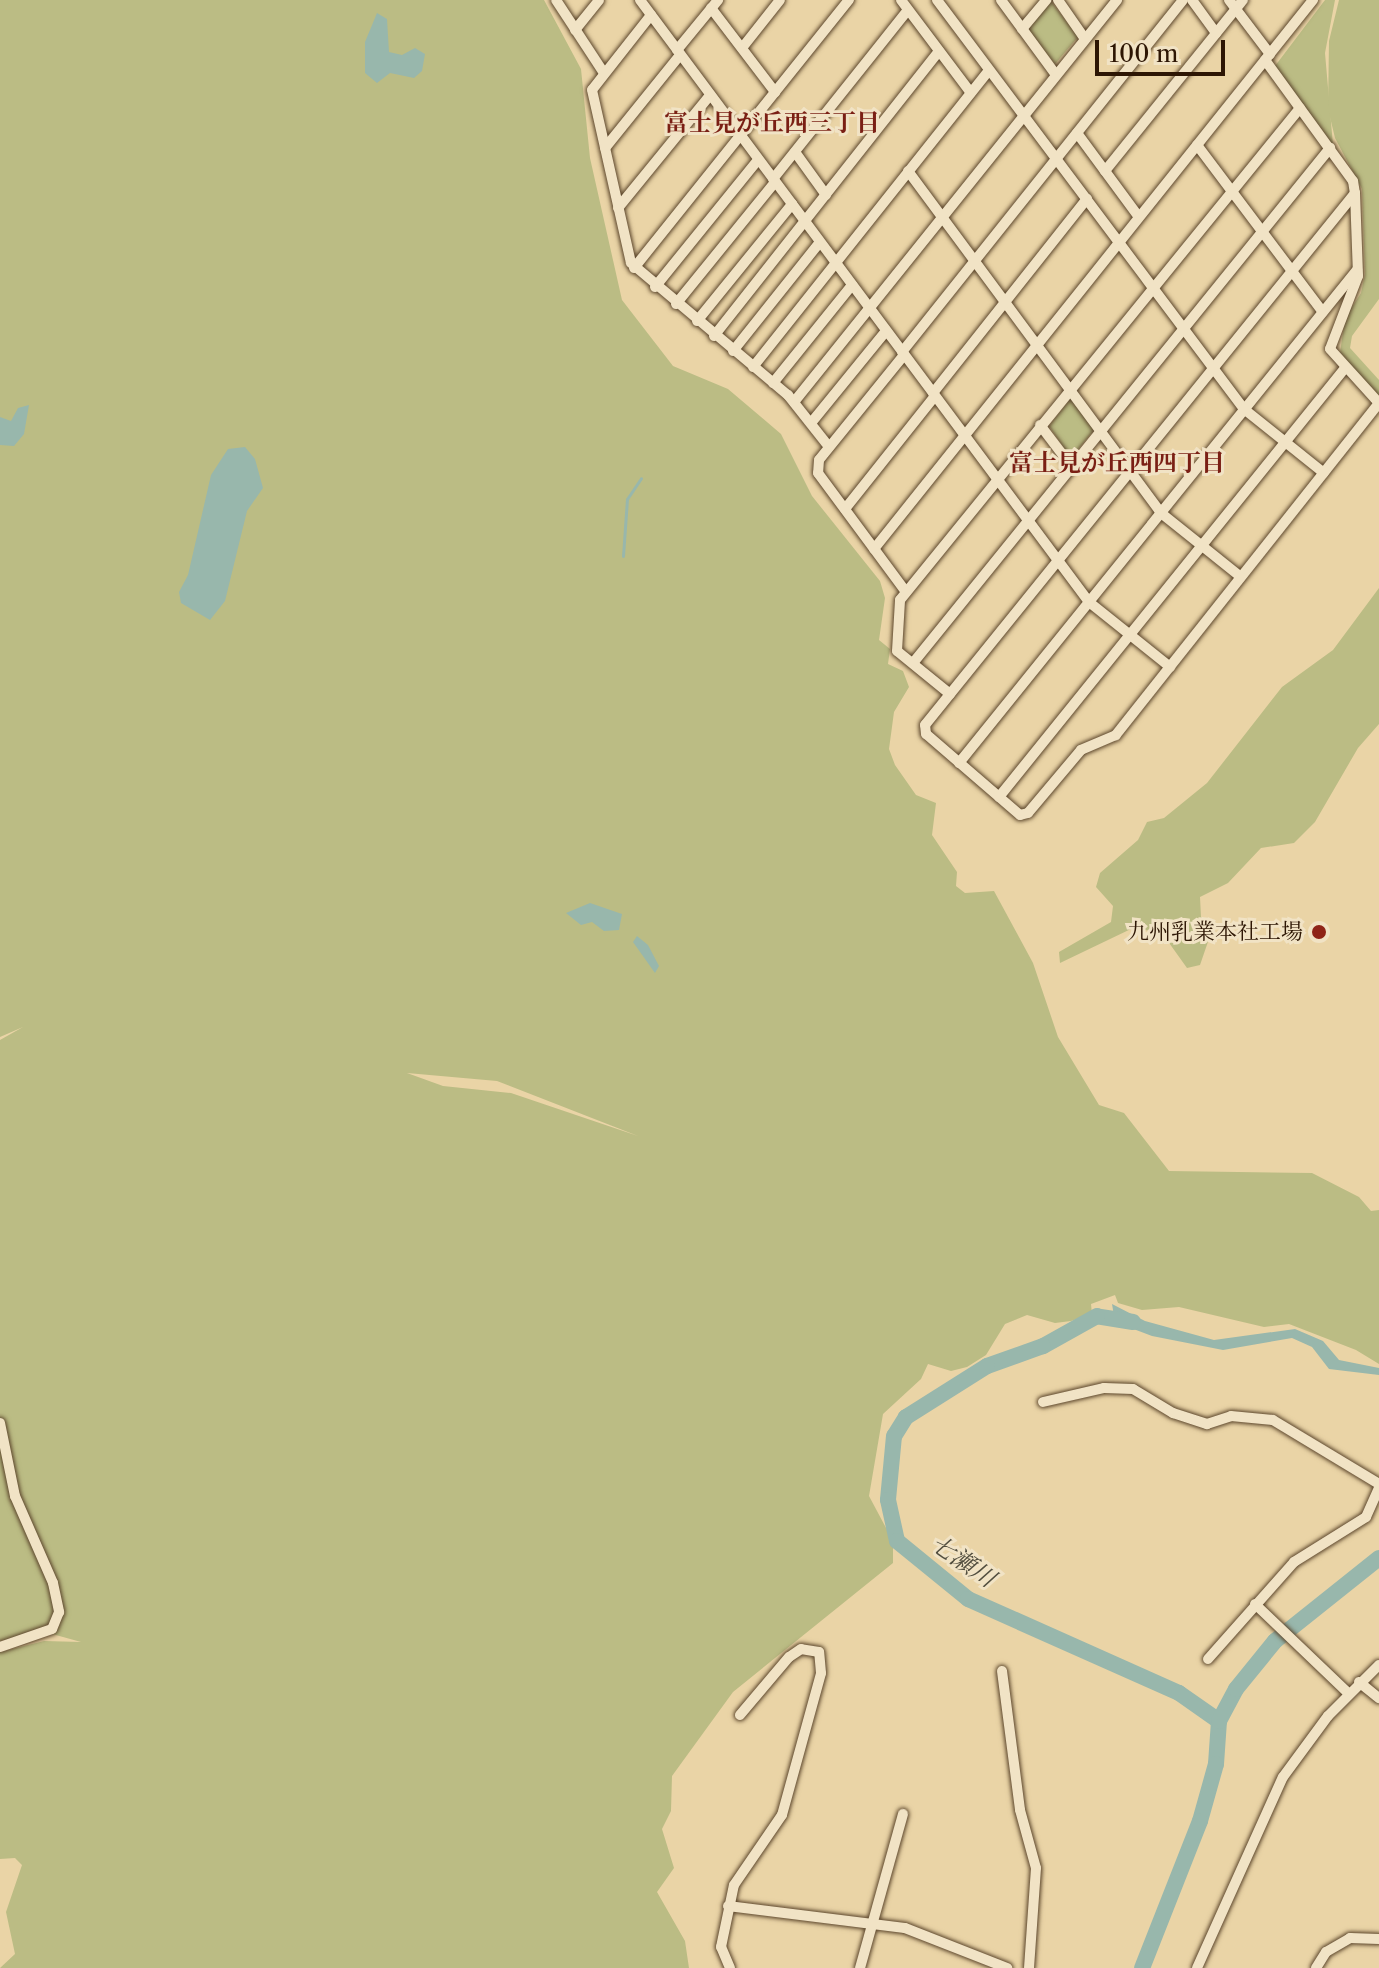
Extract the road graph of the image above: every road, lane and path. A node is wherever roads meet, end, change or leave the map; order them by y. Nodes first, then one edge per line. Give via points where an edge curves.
1 (556, 0) edge
2 (599, 0) edge
3 (780, 0) edge
4 (849, 0) edge
5 (901, 0) edge
6 (937, 0) edge
7 (1001, 0) edge
8 (1046, 0) edge
9 (1058, 0) edge
10 (1117, 0) edge
11 (1183, 0) edge
12 (1192, 0) edge
13 (1313, 0) edge
14 (1236, 3) edge
15 (714, 4) edge
16 (646, 5) edge
17 (908, 10) junction
18 (1022, 29) junction
19 (575, 30) junction
20 (1216, 33) junction
21 (1085, 39) junction
22 (742, 48) junction
23 (939, 51) junction
24 (679, 53) junction
25 (1267, 57) junction
26 (989, 70) junction
27 (604, 73) junction
28 (1056, 75) junction
29 (775, 92) junction
30 (971, 93) junction
31 (710, 95) junction
32 (1300, 108) junction
33 (1024, 116) junction
34 (1077, 133) junction
35 (740, 136) junction
36 (1197, 145) junction
37 (605, 148) junction
38 (1330, 148) junction
39 (795, 152) junction
40 (1056, 159) junction
41 (758, 160) junction
42 (908, 171) junction
43 (1105, 171) junction
44 (774, 180) junction
45 (1232, 191) junction
46 (1355, 193) junction
47 (826, 195) junction
48 (1087, 199) junction
49 (792, 204) junction
50 (618, 208) junction
51 (942, 217) junction
52 (1139, 217) junction
53 (805, 222) junction
54 (1263, 231) junction
55 (820, 242) junction
56 (1119, 243) junction
57 (975, 261) junction
58 (835, 262) junction
59 (634, 268) junction
60 (1358, 268) junction
61 (1292, 271) junction
62 (852, 285) junction
63 (655, 287) junction
64 (1153, 288) junction
65 (1005, 302) junction
66 (676, 304) junction
67 (869, 307) junction
68 (1323, 312) junction
69 (697, 321) junction
70 (1184, 329) junction
71 (886, 331) junction
72 (714, 336) junction
73 (1037, 346) junction
74 (733, 351) junction
75 (903, 354) junction
76 (753, 367) junction
77 (1213, 368) junction
78 (1345, 368) junction
79 (773, 383) junction
80 (1070, 390) junction
81 (934, 395) junction
82 (794, 402) junction
83 (1244, 409) junction
84 (811, 423) junction
85 (1040, 425) junction
86 (1101, 432) junction
87 (965, 436) junction
88 (1285, 442) junction
89 (829, 447) junction
90 (1072, 467) junction
91 (1130, 471) junction
92 (1324, 473) junction
93 (997, 479) junction
94 (845, 509) junction
95 (1161, 513) junction
96 (1028, 521) junction
97 (1202, 546) junction
98 (874, 549) junction
99 (1058, 560) junction
100 (1241, 577) junction
101 (906, 592) junction
102 (1089, 602) junction
103 (1130, 635) junction
104 (913, 663) junction
105 (1170, 667) junction
106 (950, 694) junction
107 (959, 763) junction
108 (999, 797) junction
109 (1043, 1402) dead end
110 (0, 1423) edge
111 (1379, 1486) edge
112 (1255, 1604) junction
113 (0, 1647) edge
114 (1208, 1659) dead end
115 (1379, 1665) edge
116 (1002, 1671) dead end
117 (1359, 1682) junction
118 (1348, 1693) junction
119 (1379, 1698) edge
120 (740, 1715) dead end
121 (903, 1814) dead end
122 (728, 1906) junction
123 (873, 1924) junction
124 (1379, 1939) edge
125 (730, 1968) edge
126 (860, 1968) edge
127 (1007, 1968) edge
128 (1029, 1968) edge
129 (1197, 1968) edge
130 (1316, 1968) edge

1 - 19 street
2 - 19 street
3 - 22 street
4 - 29 street
5 - 17 street
6 - 26 street
7 - 18 street
8 - 18 street
9 - 21 street
10 - 21 street
11 - 34 street
12 - 20 street
13 - 25 street
14 - 20 street
14 - 25 street
15 - 22 street
15 - 24 street
16 - 24 street
16 - 27 street
17 - 23 street
17 - 39 street
18 - 28 street
19 - 27 street
20 - 43 street
21 - 28 street
22 - 29 street
23 - 30 street
23 - 47 street
24 - 31 street
24 - 37 street
25 - 32 street
25 - 36 street
26 - 30 street
26 - 33 street
27 - 37 street via 592,90
28 - 33 street
29 - 35 street
30 - 42 street
31 - 35 street
31 - 50 street
32 - 38 street
32 - 45 street
33 - 40 street
33 - 51 street
34 - 40 street
34 - 43 street
35 - 41 street
35 - 59 street
36 - 45 street
36 - 52 street
37 - 50 street
38 - 46 street via 1352,178
38 - 54 street
39 - 44 street
39 - 47 street
40 - 48 street
40 - 57 street
41 - 44 street
41 - 63 street
42 - 51 street
42 - 58 street
43 - 52 street
44 - 49 street
44 - 66 street
45 - 54 street
45 - 64 street
46 - 60 street
46 - 61 street
47 - 53 street
48 - 56 street
48 - 65 street
49 - 53 street
49 - 69 street
50 - 59 street
51 - 57 street
51 - 67 street
52 - 56 street
53 - 55 street
53 - 72 street
54 - 61 street
54 - 70 street
55 - 58 street
55 - 74 street
56 - 64 street
56 - 73 street
57 - 65 street
57 - 75 street
58 - 62 street
58 - 76 street
59 - 63 street
60 - 68 street
60 - 78 street via 1330,340 1331,352
61 - 68 street
61 - 77 street
62 - 67 street
62 - 79 street
63 - 66 street
64 - 70 street
64 - 80 street
65 - 73 street
65 - 81 street
66 - 69 street
67 - 71 street
67 - 82 street
68 - 83 street
69 - 72 street
70 - 77 street
70 - 86 street
71 - 75 street
71 - 84 street
72 - 74 street
73 - 80 street
73 - 87 street
74 - 76 street
75 - 81 street
75 - 89 street
76 - 79 street
77 - 83 street
77 - 91 street
78 - 88 street
78 - 92 street via 1379,403
79 - 82 street
80 - 85 street
80 - 86 street
81 - 87 street
81 - 94 street
82 - 84 street
83 - 88 street
83 - 95 street
84 - 89 street
85 - 90 street
85 - 93 street
86 - 90 street
86 - 91 street
87 - 93 street
87 - 98 street
88 - 92 street
88 - 97 street
89 - 94 street via 819,460 818,473
90 - 96 street
91 - 95 street
91 - 99 street
92 - 100 street
93 - 96 street
93 - 101 street
94 - 98 street
95 - 97 street
95 - 102 street
96 - 99 street
96 - 104 street
97 - 100 street
97 - 103 street
98 - 101 street
99 - 102 street
99 - 106 street
100 - 105 street
101 - 104 street via 897,608 896,646
102 - 103 street
102 - 107 street
103 - 105 street
103 - 108 street
104 - 106 street
105 - 108 street via 1116,735 1081,750 1028,813 1020,815
106 - 107 street via 924,731
107 - 108 street
109 - 111 street via 1104,1388 1133,1389 1173,1413 1207,1424 1231,1416 1273,1420
110 - 113 street via 15,1496 53,1583 59,1612 52,1629
111 - 112 street via 1366,1517 1294,1562
112 - 114 street
112 - 118 street
115 - 117 street
116 - 128 street via 1020,1810 1036,1868
117 - 118 street
117 - 119 street
118 - 129 street via 1273,1793
120 - 122 street via 789,1657 801,1649 819,1652 821,1673 782,1815 741,1871
121 - 123 street
122 - 123 street
122 - 125 street via 721,1947
123 - 126 street
123 - 127 street via 931,1935
124 - 130 street via 1350,1938 1326,1952

